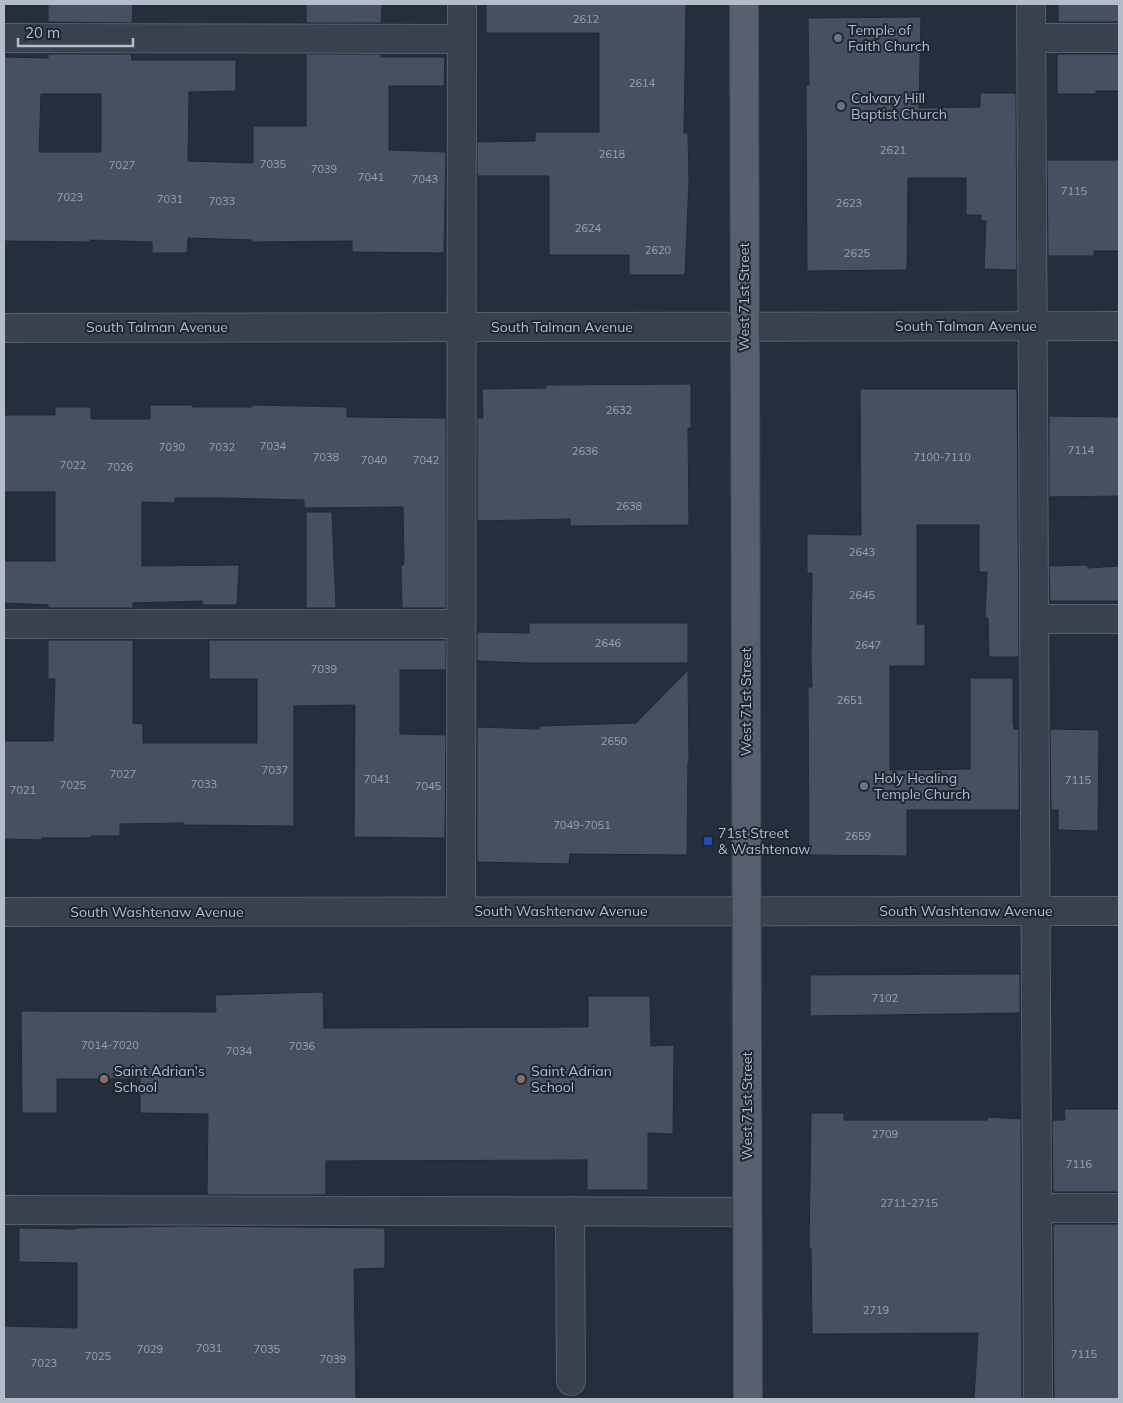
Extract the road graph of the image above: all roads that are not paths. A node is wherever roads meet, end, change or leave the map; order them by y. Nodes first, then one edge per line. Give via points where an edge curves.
1 (462, 4) edge
2 (744, 4) edge
3 (1031, 4) edge
4 (4, 38) edge
5 (1032, 38) junction
6 (1119, 38) edge
7 (462, 39) junction
8 (744, 326) junction
9 (1033, 326) junction
10 (1119, 326) edge
11 (461, 327) junction
12 (4, 328) edge
13 (1034, 619) junction
14 (1119, 619) edge
15 (4, 624) edge
16 (461, 624) junction
17 (1035, 910) junction
18 (1119, 910) edge
19 (746, 911) junction
20 (4, 912) edge
21 (461, 912) junction
22 (1037, 1208) junction
23 (1119, 1208) edge
24 (4, 1210) edge
25 (570, 1211) junction
26 (748, 1212) junction
27 (571, 1381) dead end
28 (748, 1399) edge
29 (1038, 1399) edge

1 - 7 street
2 - 8 main road, West 71st Street
3 - 5 street
4 - 7 street
5 - 6 street
5 - 9 street
7 - 11 street
8 - 9 street, South Talman Avenue
8 - 11 street, South Talman Avenue
8 - 19 main road, West 71st Street
9 - 10 street, South Talman Avenue
9 - 13 street
11 - 12 street, South Talman Avenue
11 - 16 street
13 - 14 street
13 - 17 street
15 - 16 street
16 - 21 street
17 - 18 street, South Washtenaw Avenue
17 - 19 street, South Washtenaw Avenue
17 - 22 street
19 - 21 street, South Washtenaw Avenue
19 - 26 main road, West 71st Street
20 - 21 street, South Washtenaw Avenue
22 - 23 street
22 - 29 street
24 - 25 street
25 - 26 street
25 - 27 street
26 - 28 main road, West 71st Street

